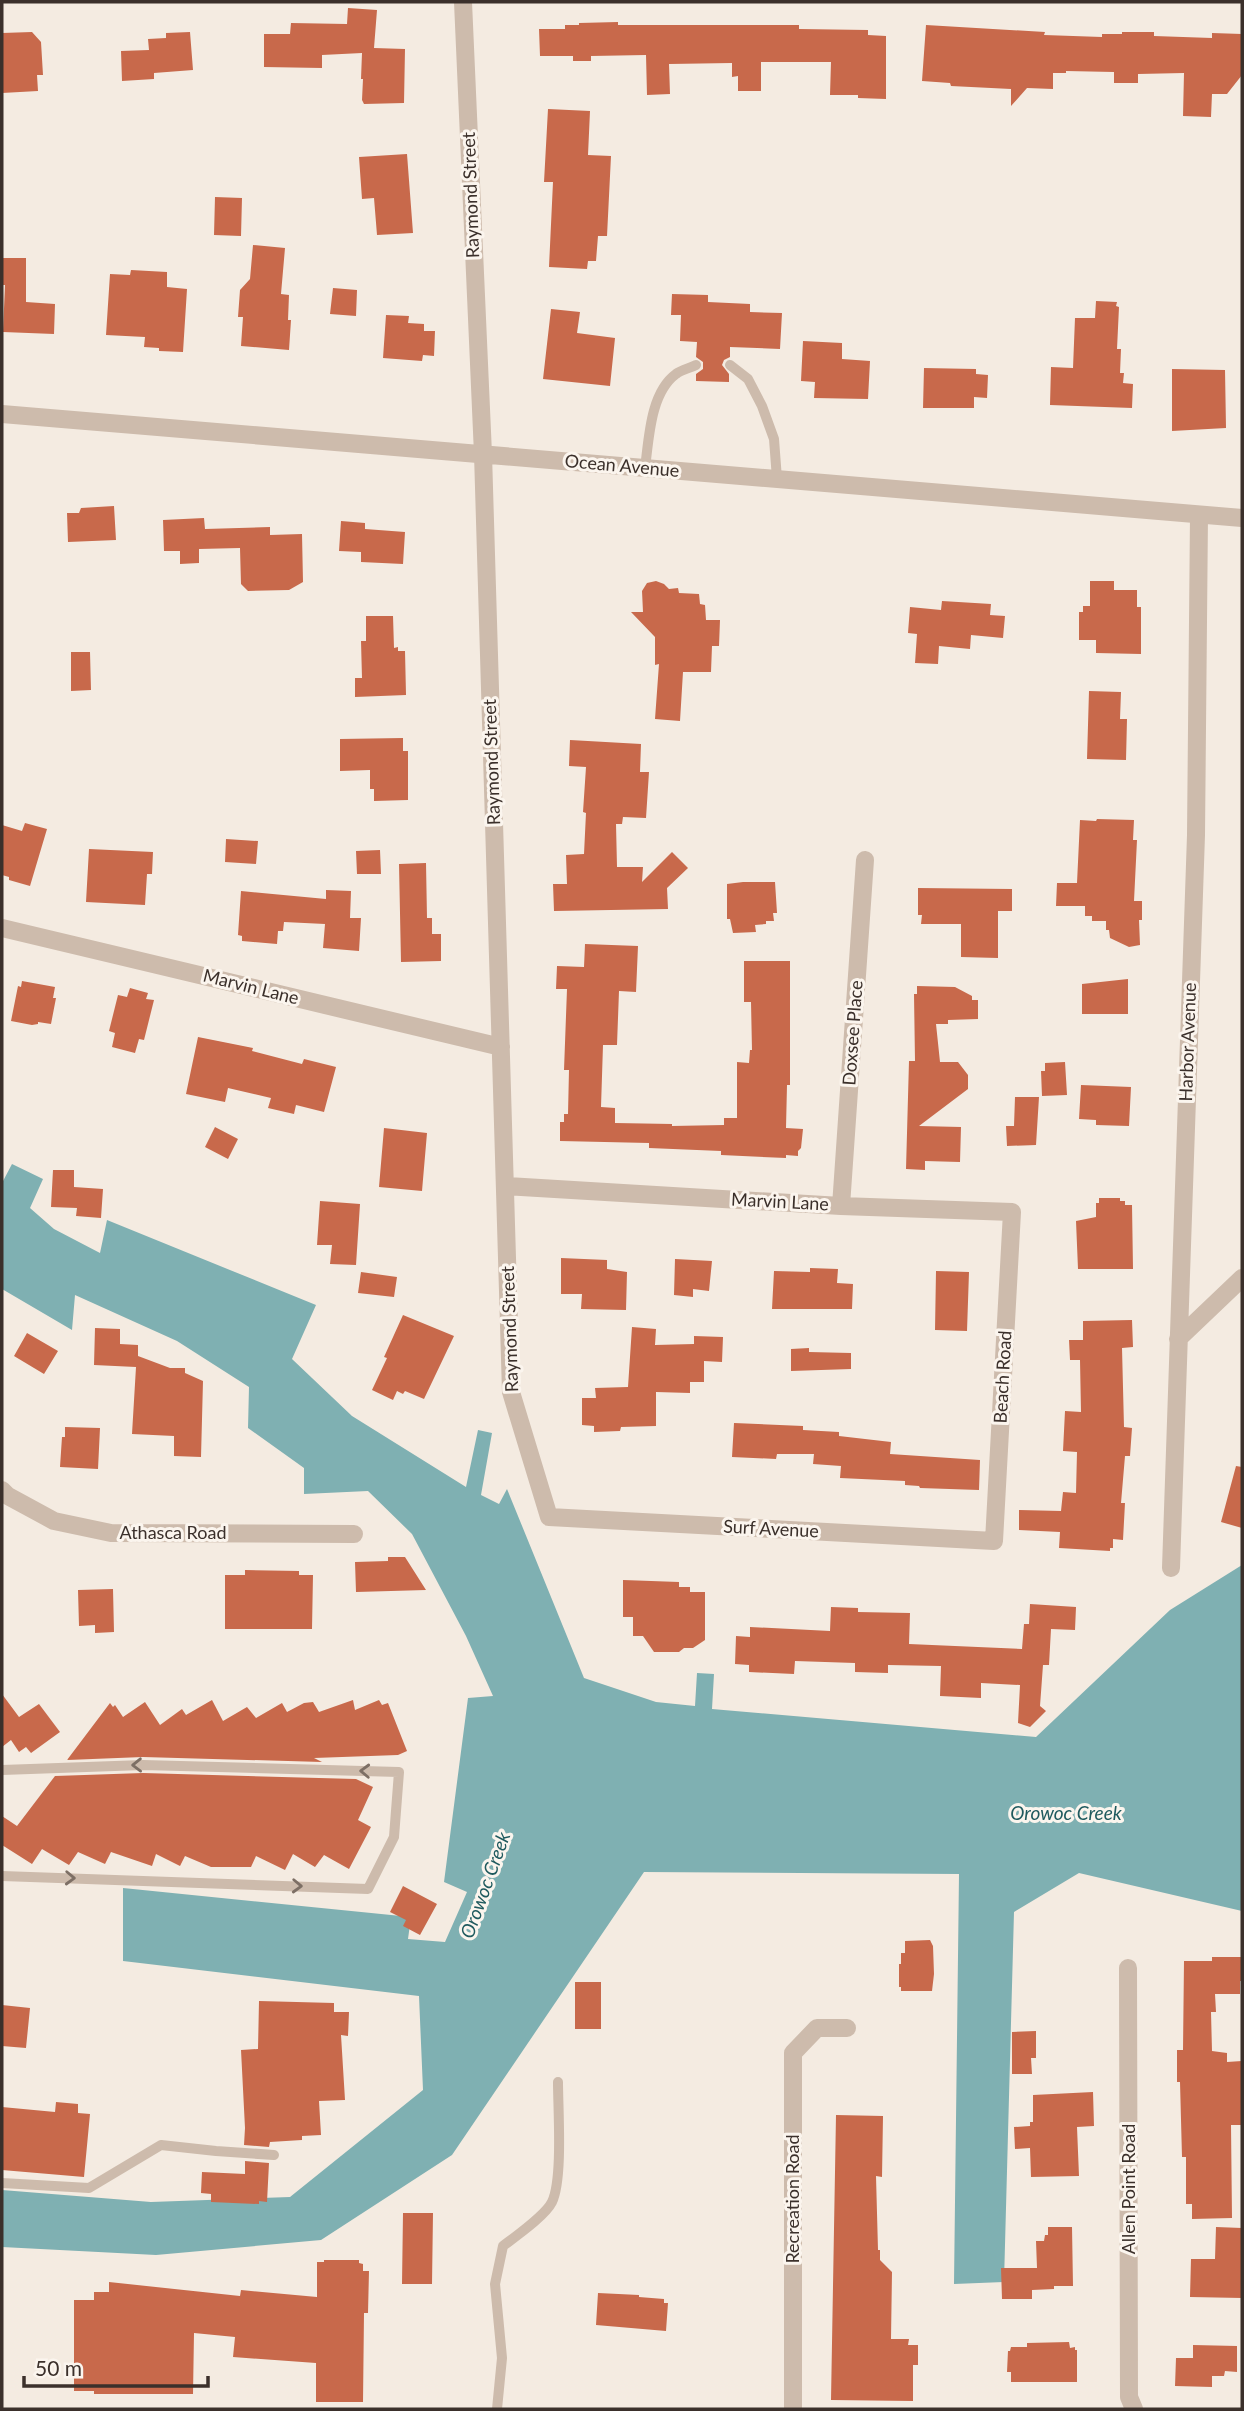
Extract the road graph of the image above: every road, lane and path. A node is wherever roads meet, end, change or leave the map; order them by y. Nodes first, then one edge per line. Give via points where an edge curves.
1 (463, 2) edge
2 (696, 365) dead end
3 (730, 365) dead end
4 (2, 414) edge
5 (483, 454) junction
6 (645, 468) junction
7 (777, 479) junction
8 (1199, 515) junction
9 (1242, 519) edge
10 (865, 860) dead end
11 (2, 928) edge
12 (501, 1047) junction
13 (506, 1186) junction
14 (841, 1206) junction
15 (1012, 1212) joint
16 (1242, 1278) edge
17 (1178, 1339) junction
18 (2, 1490) edge
19 (549, 1517) joint
20 (354, 1534) dead end
21 (994, 1541) joint
22 (1171, 1568) dead end
23 (2, 1770) edge
24 (2, 1876) edge
25 (1128, 1968) dead end
26 (847, 2028) dead end
27 (558, 2082) dead end
28 (274, 2155) dead end
29 (2, 2183) edge
30 (496, 2409) edge
31 (793, 2409) edge
32 (1134, 2409) edge

1 - 5 street, Raymond Street
2 - 6 lane via 674,375 658,398
3 - 7 lane via 748,379 762,407 774,439
4 - 5 street, Ocean Avenue
5 - 6 street, Ocean Avenue
5 - 12 street, Raymond Street
6 - 7 street, Ocean Avenue
7 - 8 street, Ocean Avenue
8 - 9 street, Ocean Avenue
8 - 17 street, Harbor Avenue via 1196,835
10 - 14 street, Doxsee Place
11 - 12 street, Marvin Lane
12 - 13 street, Raymond Street
13 - 14 street, Marvin Lane
13 - 19 street, Raymond Street via 511,1392
14 - 15 street, Marvin Lane
15 - 21 street, Beach Road
16 - 17 street
17 - 22 street, Harbor Avenue
18 - 20 street, Athasca Road via 54,1521 111,1533
19 - 21 street, Surf Avenue
24 -> 23 lane via 368,1888 394,1837 399,1773 143,1765
25 - 32 street, Allen Point Road via 1129,2396
26 - 31 street, Recreation Road via 817,2028 793,2053
27 - 30 lane via 558,2172 552,2202 503,2246 495,2284 502,2358
28 - 29 lane via 161,2145 89,2188

